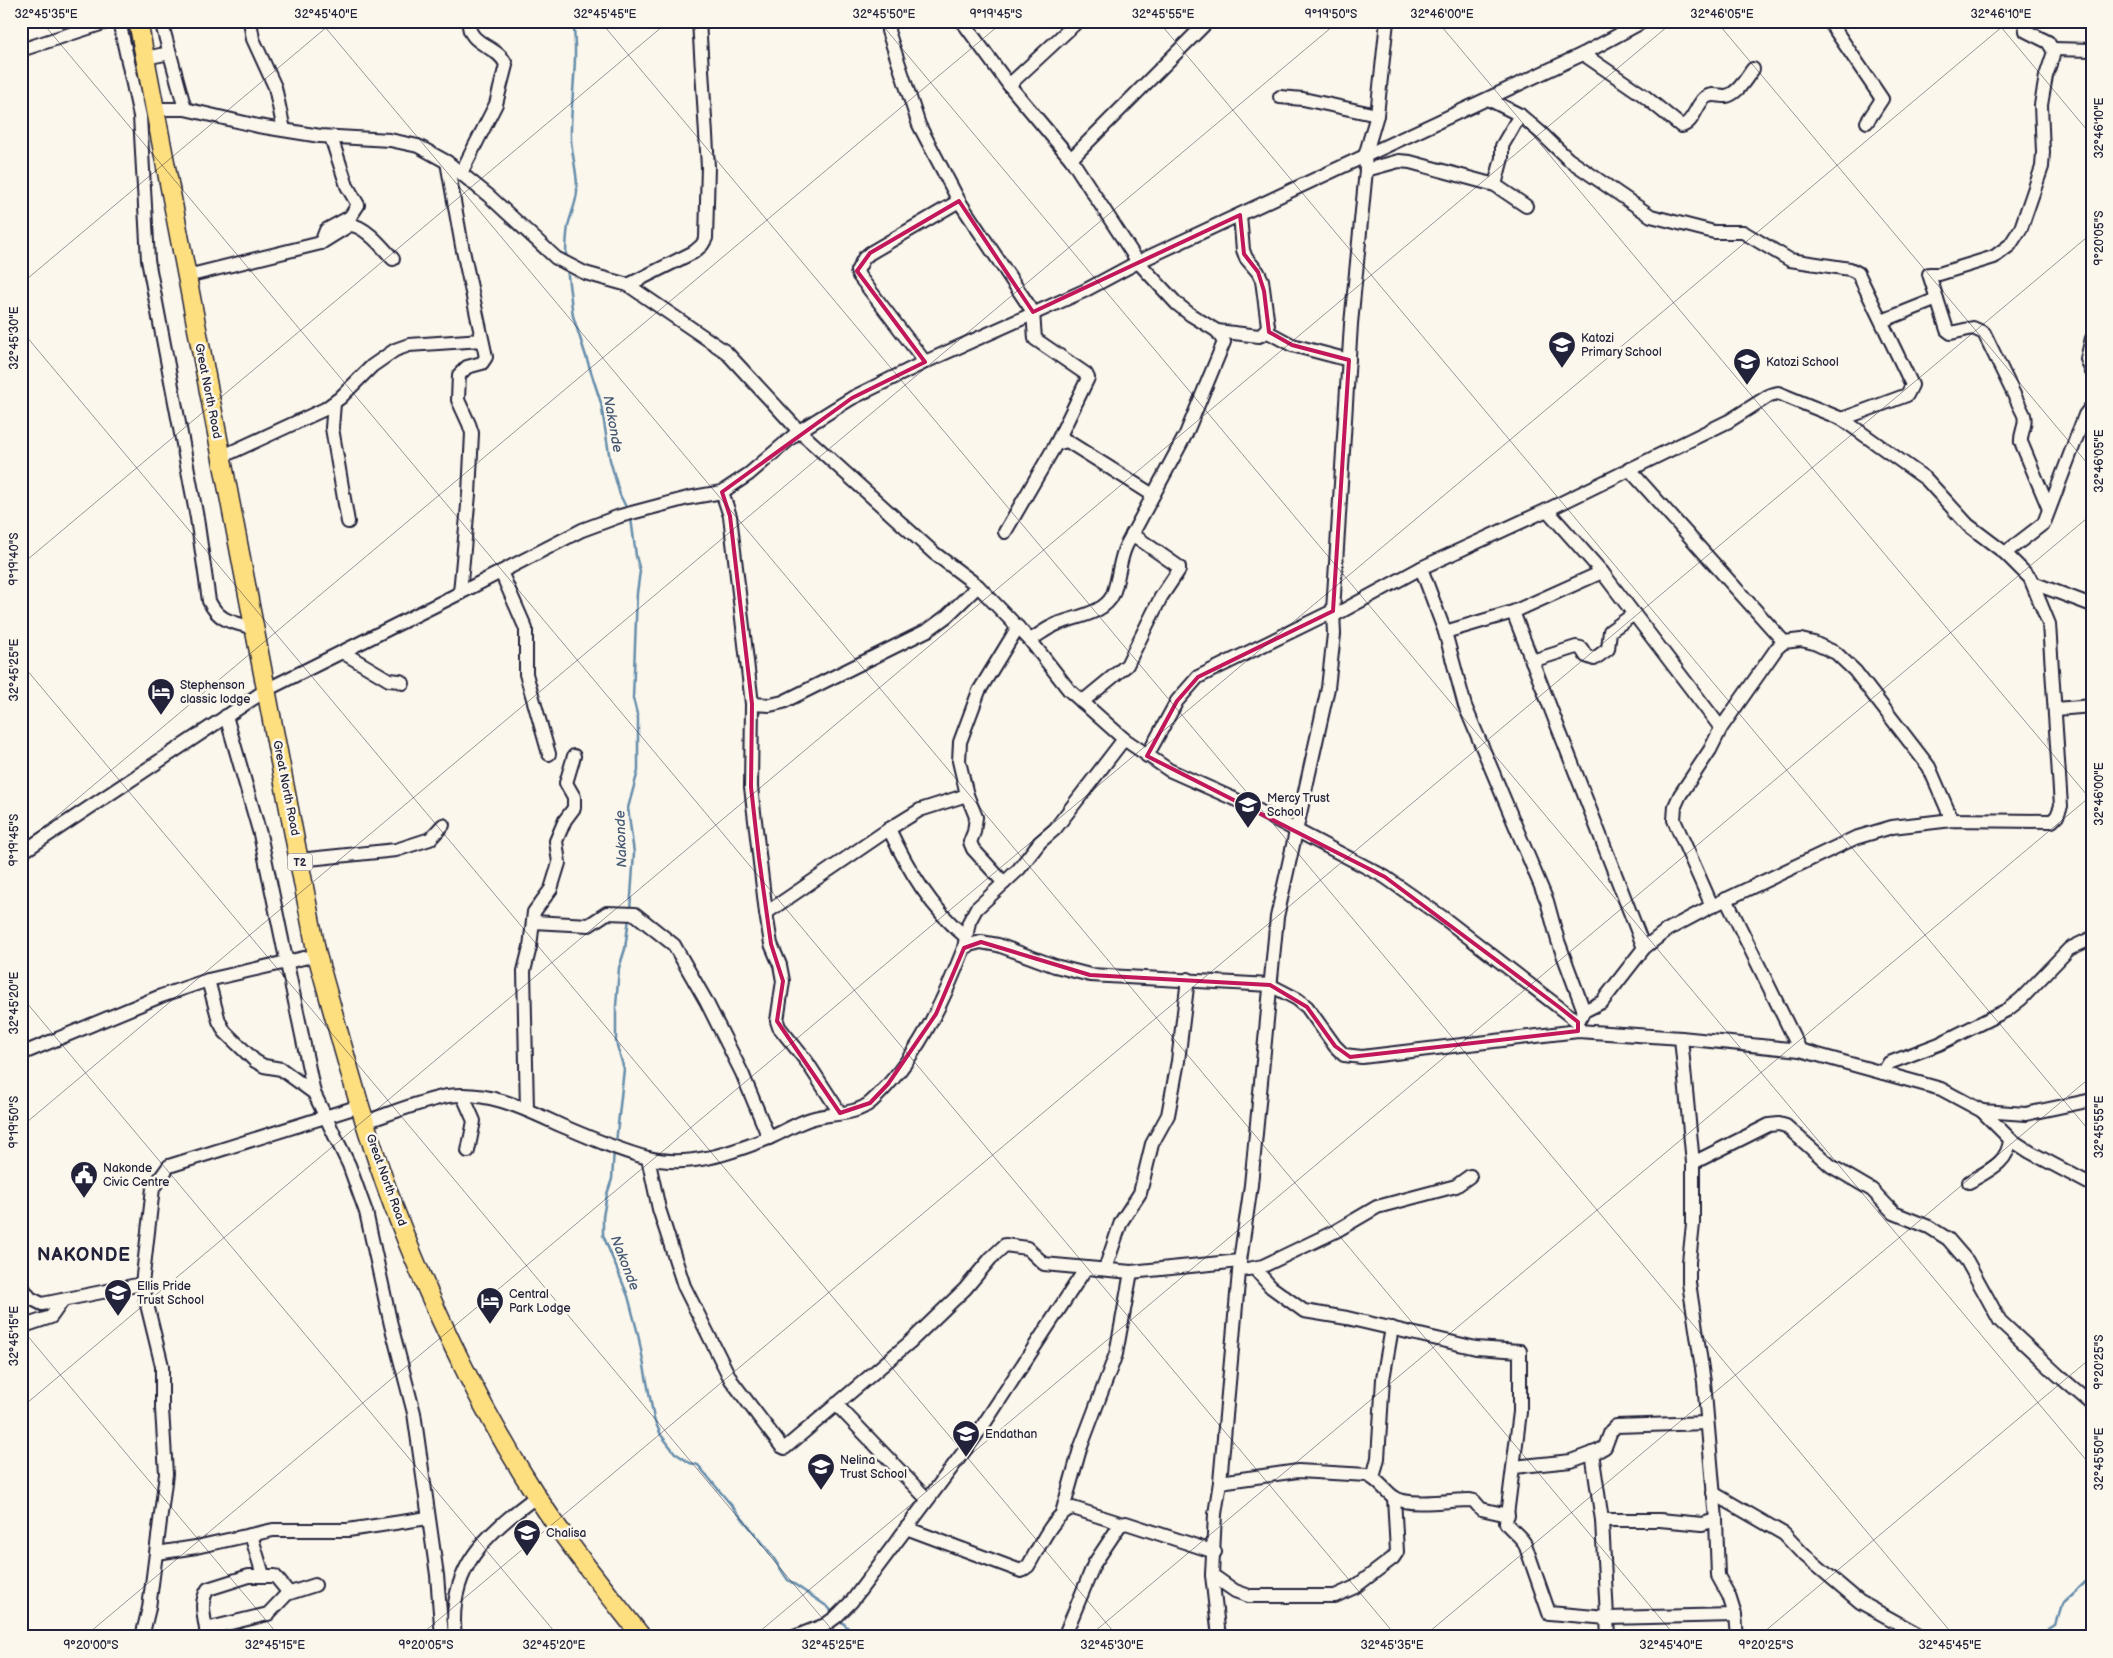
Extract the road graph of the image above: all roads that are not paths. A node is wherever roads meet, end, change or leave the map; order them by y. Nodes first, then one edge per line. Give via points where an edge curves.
1 (110, 21) edge
2 (119, 21) edge
3 (138, 21) edge
4 (161, 21) edge
5 (250, 21) edge
6 (469, 21) edge
7 (699, 21) edge
8 (889, 21) edge
9 (962, 21) edge
10 (1078, 21) edge
11 (1208, 21) edge
12 (1387, 21) edge
13 (1644, 21) edge
14 (1829, 21) edge
15 (2025, 21) edge
16 (2053, 49) junction
17 (21, 50) edge
18 (2092, 50) edge
19 (170, 52) junction
20 (1582, 54) junction
21 (145, 58) junction
22 (1753, 69) dead end
23 (1009, 85) junction
24 (1280, 97) dead end
25 (1488, 98) junction
26 (185, 109) junction
27 (155, 110) junction
28 (1377, 115) junction
29 (1520, 115) junction
30 (1867, 122) dead end
31 (284, 130) junction
32 (331, 137) junction
33 (1365, 156) junction
34 (1071, 159) junction
35 (448, 162) junction
36 (1366, 170) junction
37 (460, 173) junction
38 (1495, 185) junction
39 (959, 201) junction
40 (1526, 206) dead end
41 (1240, 215) junction
42 (321, 244) junction
43 (393, 260) dead end
44 (1138, 262) junction
45 (187, 276) junction
46 (628, 285) junction
47 (1936, 299) junction
48 (1033, 312) junction
49 (1882, 322) junction
50 (1217, 331) junction
51 (1266, 331) junction
52 (2092, 338) edge
53 (482, 340) junction
54 (1349, 360) junction
55 (925, 362) junction
56 (2092, 372) edge
57 (334, 403) junction
58 (2092, 406) edge
59 (1842, 419) junction
60 (800, 431) junction
61 (1056, 444) junction
62 (221, 457) junction
63 (1629, 469) junction
64 (722, 492) junction
65 (1153, 495) junction
66 (2049, 509) junction
67 (1547, 510) junction
68 (348, 522) dead end
69 (1005, 532) dead end
70 (1132, 534) junction
71 (2005, 553) junction
72 (1421, 568) junction
73 (501, 572) junction
74 (1602, 572) junction
75 (2033, 583) junction
76 (978, 586) junction
77 (460, 594) junction
78 (2092, 605) edge
79 (1513, 612) junction
80 (1333, 613) junction
81 (1634, 614) junction
82 (1018, 627) junction
83 (254, 628) junction
84 (1445, 632) junction
85 (1030, 640) junction
86 (1784, 642) junction
87 (342, 652) junction
88 (1532, 661) junction
89 (404, 683) dead end
90 (266, 690) junction
91 (1082, 702) junction
92 (752, 704) junction
93 (2092, 706) edge
94 (2056, 708) junction
95 (226, 716) junction
96 (1721, 728) junction
97 (1124, 740) junction
98 (549, 754) dead end
99 (574, 756) dead end
100 (1147, 756) junction
101 (967, 795) junction
102 (1952, 820) junction
103 (443, 826) dead end
104 (889, 829) junction
105 (1297, 831) junction
106 (21, 853) edge
107 (300, 860) junction
108 (1004, 883) junction
109 (1726, 899) junction
110 (1712, 906) junction
111 (766, 913) junction
112 (533, 922) junction
113 (2092, 938) edge
114 (965, 943) junction
115 (1644, 948) junction
116 (317, 955) junction
117 (287, 962) junction
118 (1188, 979) junction
119 (208, 980) junction
120 (1270, 984) junction
121 (1584, 1011) junction
122 (1578, 1027) junction
123 (1681, 1038) junction
124 (1800, 1050) junction
125 (21, 1054) edge
126 (1883, 1073) junction
127 (314, 1093) junction
128 (463, 1096) junction
129 (2092, 1100) edge
130 (527, 1110) junction
131 (1982, 1111) junction
132 (840, 1113) junction
133 (362, 1114) junction
134 (324, 1116) junction
135 (769, 1138) junction
136 (2010, 1140) junction
137 (468, 1151) dead end
138 (648, 1158) junction
139 (1693, 1162) junction
140 (1470, 1176) dead end
141 (1969, 1182) dead end
142 (2092, 1185) edge
143 (1240, 1265) junction
144 (1086, 1268) junction
145 (1105, 1269) junction
146 (1254, 1269) junction
147 (1131, 1272) junction
148 (142, 1284) junction
149 (21, 1285) edge
150 (63, 1300) junction
151 (21, 1327) edge
152 (1392, 1328) junction
153 (836, 1404) junction
154 (2092, 1404) edge
155 (1708, 1422) junction
156 (1592, 1453) junction
157 (1514, 1467) junction
158 (1374, 1478) junction
159 (1220, 1482) junction
160 (1713, 1493) junction
161 (537, 1496) junction
162 (1394, 1497) junction
163 (927, 1499) junction
164 (1062, 1513) junction
165 (1508, 1515) junction
166 (428, 1518) junction
167 (1602, 1520) junction
168 (1716, 1520) junction
169 (1123, 1524) junction
170 (906, 1528) junction
171 (251, 1534) junction
172 (1214, 1552) junction
173 (157, 1553) junction
174 (263, 1575) junction
175 (1212, 1576) junction
176 (314, 1584) dead end
177 (289, 1593) junction
178 (1735, 1615) junction
179 (1607, 1618) junction
180 (207, 1633) edge
181 (142, 1637) edge
182 (442, 1637) edge
183 (455, 1637) edge
184 (642, 1637) edge
185 (794, 1637) edge
186 (1064, 1637) edge
187 (1219, 1637) edge
188 (1608, 1637) edge
189 (1737, 1637) edge
190 (1923, 1637) edge

1 - 17 street
2 - 83 street via 140,116 148,260 197,518 208,601 222,618
3 - 21 highway, Great North Road / T2
4 - 19 street
5 - 31 street via 253,39 273,82
6 - 37 street via 469,30 474,37 503,59 506,65 496,104
7 - 46 street via 708,167 706,238 694,252
8 - 39 street via 888,31 919,125
9 - 23 street
10 - 23 street
11 - 34 street
12 - 28 street
13 - 20 street
14 - 30 street via 1882,99
15 - 16 street via 2026,31 2048,42
16 - 18 street
16 - 47 street via 2041,104 2042,166 2021,228 2010,245 1994,257 1939,274 1929,274
19 - 21 street
19 - 26 street
20 - 22 street via 1643,95 1681,126 1688,122 1705,98 1711,94 1728,95 1736,91
20 - 25 street
21 - 27 highway, Great North Road / T2
23 - 34 street
24 - 28 street
25 - 29 street
25 - 33 street
26 - 27 street
26 - 31 street
27 - 45 highway, Great North Road / T2
28 - 33 street
29 - 38 street via 1502,146
29 - 49 street via 1568,159 1651,216 1714,232 1743,232 1790,260 1854,270
31 - 32 street
32 - 35 street via 409,143
32 - 42 street via 347,186 358,205 350,217 326,230
33 - 36 street
33 - 41 street
34 - 44 street
35 - 37 street
35 - 53 street
36 - 38 street via 1403,161
36 - 54 street
37 - 46 street via 556,258 585,273
38 - 40 street
39 - 48 street
39 - 55 street via 870,253 857,271
41 - 44 street
41 - 51 street via 1244,254 1258,272 1264,291
42 - 43 street via 346,226 355,225 377,240
42 - 45 street
44 - 48 street via 1084,291
44 - 50 street via 1177,304
45 - 62 highway, Great North Road / T2
46 - 60 street via 726,352
47 - 49 street
47 - 66 street via 1949,332 1973,328 1984,332 2024,415 2026,424 2021,442
48 - 55 street
48 - 61 street via 1038,342 1088,378
49 - 59 street via 1910,379 1911,389 1907,395
50 - 51 street via 1259,336
50 - 65 street via 1224,342 1201,401
51 - 54 street via 1292,345
52 - 56 street via 2087,358
53 - 57 street via 402,347 372,366
53 - 77 street via 484,361 467,367 460,375 458,400 472,433
54 - 80 street
55 - 60 street via 852,398
57 - 62 street
57 - 68 street via 332,428
58 - 66 street via 2085,415
59 - 63 street via 1782,393 1774,394 1729,421
59 - 71 street via 1926,479 1968,526
60 - 64 street
60 - 76 street via 934,553
61 - 65 street via 1067,441
61 - 69 street
62 - 83 highway, Great North Road / T2
63 - 67 street
63 - 86 street
64 - 73 street via 620,516 582,530
64 - 92 street via 730,516
65 - 70 street
66 - 71 street via 2044,523
67 - 72 street
67 - 74 street
70 - 85 street via 1121,557 1112,595 1106,603
70 - 91 street via 1179,566 1179,570 1161,597 1127,664
71 - 75 street
72 - 80 street
72 - 84 street
73 - 77 street
73 - 98 street via 526,629 526,674
74 - 79 street
74 - 81 street
75 - 78 street
75 - 94 street via 2049,624
76 - 82 street
76 - 92 street via 928,630 782,702
77 - 87 street
79 - 84 street
79 - 88 street
80 - 100 street via 1198,678 1177,701
80 - 105 street via 1328,688
81 - 88 street via 1612,630 1608,649 1594,659 1576,647
81 - 96 street
82 - 85 street
82 - 101 street via 979,691 960,742 959,761
83 - 90 highway, Great North Road / T2
84 - 121 street via 1465,706 1547,901
85 - 91 street
86 - 96 street
86 - 102 street via 1801,640 1814,643 1836,653 1856,671 1929,767
87 - 89 street via 389,680
87 - 90 street
88 - 115 street
90 - 95 street
90 - 107 highway, Great North Road / T2
91 - 97 street
92 - 111 street via 751,787
93 - 94 street
94 - 102 street via 2061,806 2057,816 2052,821
95 - 106 street
95 - 117 street via 260,834
96 - 110 street via 1680,795 1673,814
97 - 100 street
97 - 108 street via 1055,829
99 - 112 street via 566,783 574,796 574,808 556,842 559,863 551,889 536,908
100 - 105 street via 1169,770
101 - 104 street via 926,808
101 - 108 street via 976,817 971,846
102 - 109 street via 1892,828 1855,838
103 - 107 street via 430,839 396,850
104 - 111 street
104 - 114 street via 907,866
105 - 120 street via 1277,917
105 - 122 street via 1385,877 1445,919
107 - 116 highway, Great North Road / T2
108 - 114 street via 976,909 969,922
109 - 110 street
109 - 124 street
110 - 115 street via 1667,930
111 - 132 street via 771,944 783,981 778,1024
112 - 130 street via 524,972
112 - 135 street via 590,925 608,913 635,914 673,943 742,1072
113 - 126 street via 2069,949 2007,1010 1939,1044 1889,1063
114 - 118 street via 998,945 1090,975
114 - 132 street via 936,1014 905,1062 870,1104
115 - 121 street via 1602,1002
116 - 117 street
116 - 133 highway, Great North Road / T2
117 - 119 street
117 - 127 street
118 - 120 street
118 - 145 street via 1168,1116 1152,1144 1140,1193 1121,1222
119 - 125 street
119 - 127 street via 225,1032 255,1061 281,1069
120 - 122 street via 1307,1007 1344,1055 1362,1058
120 - 143 street
121 - 122 street
122 - 123 street
123 - 124 street
123 - 139 street
124 - 126 street
126 - 131 street via 1941,1089
127 - 134 street
128 - 130 street via 492,1098
128 - 133 street via 448,1096
128 - 137 street via 474,1124
129 - 131 street via 2026,1114
130 - 138 street
131 - 136 street
132 - 135 street via 812,1118
133 - 134 street
133 - 161 highway, Great North Road / T2 via 394,1207 443,1323 491,1417
134 - 148 street via 165,1169 153,1188
134 - 166 street via 349,1165 366,1212 414,1413
135 - 138 street via 718,1156 680,1163
136 - 141 street via 2004,1158
136 - 142 street
138 - 153 street via 659,1210 684,1286 731,1380 768,1430 783,1448 787,1448
139 - 154 street via 1768,1125 1786,1126 1831,1166 1872,1190 1894,1213 1929,1227 1948,1239 1967,1261 2004,1326
139 - 155 street via 1689,1283
140 - 146 street via 1456,1186 1377,1207 1336,1231
143 - 146 street
143 - 147 street
143 - 159 street
144 - 145 street
144 - 153 street via 1044,1264 1027,1248 1006,1245 910,1342
144 - 163 street via 980,1430
145 - 147 street
146 - 152 street via 1271,1287 1304,1311
147 - 164 street via 1116,1354 1077,1458
148 - 150 street
148 - 173 street via 162,1366 166,1474
149 - 150 street via 37,1303
150 - 151 street via 50,1317
152 - 157 street via 1476,1348 1520,1351 1520,1412
152 - 158 street via 1383,1379
153 - 163 street
155 - 156 street via 1616,1426 1605,1446
155 - 160 street
156 - 157 street via 1571,1461
156 - 167 street
157 - 165 street
158 - 159 street via 1298,1470
158 - 162 street
159 - 172 street
160 - 168 street
160 - 190 street via 1784,1534 1860,1602
161 - 183 street via 478,1548 466,1564 457,1587 453,1619
161 - 184 highway, Great North Road / T2
162 - 165 street via 1405,1502 1472,1500 1481,1509
162 - 175 street via 1397,1552 1355,1587 1336,1596 1258,1597 1235,1591
163 - 170 street
164 - 169 street via 1074,1508
164 - 170 street via 1028,1566 1017,1571
165 - 179 street via 1506,1523 1525,1544 1548,1612
166 - 171 street via 348,1530 283,1529
166 - 182 street
167 - 168 street via 1702,1524
167 - 179 street
168 - 178 street via 1718,1576
169 - 172 street
169 - 186 street via 1117,1528 1094,1564
170 - 185 street via 836,1618
171 - 173 street
171 - 174 street
172 - 175 street
173 - 181 street
174 - 177 street via 275,1576
174 - 180 street via 249,1576 208,1590 203,1603
175 - 187 street
176 - 177 street
177 - 180 street via 268,1614
178 - 179 street
178 - 189 street
179 - 188 street

